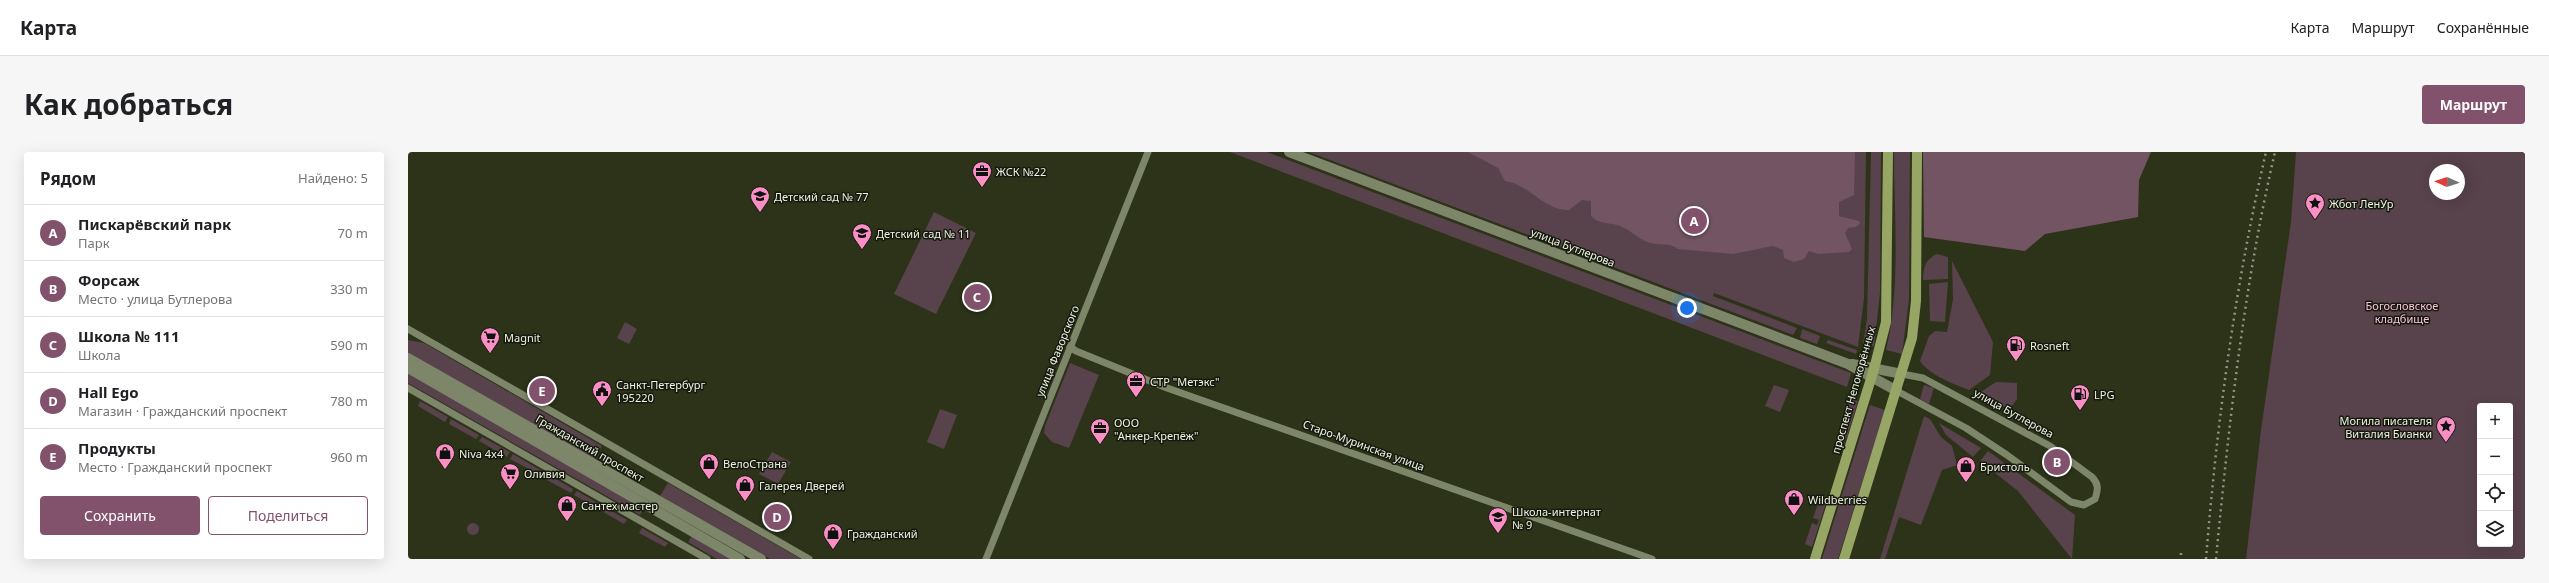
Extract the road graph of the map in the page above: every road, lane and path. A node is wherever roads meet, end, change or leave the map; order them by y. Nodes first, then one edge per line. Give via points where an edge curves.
1 (1148, 152) edge
2 (1289, 152) edge
3 (1888, 152) edge
4 (1917, 152) edge
5 (408, 329) edge
6 (408, 334) edge
7 (418, 335) junction
8 (1070, 347) junction
9 (408, 358) edge
10 (408, 368) edge
11 (1873, 373) junction
12 (1902, 374) junction
13 (408, 388) edge
14 (1897, 391) junction
15 (708, 559) edge
16 (740, 559) edge
17 (761, 559) edge
18 (809, 559) edge
19 (986, 559) edge
20 (1652, 559) edge
21 (1814, 559) edge
22 (1844, 559) edge

1 - 8 street, улица Фаворского
2 - 11 main road, улица Бутлерова via 1848,364 1857,364
3 - 11 main road, проспект Непокорённых via 1887,307
4 - 12 main road via 1915,322
5 - 7 street
6 - 7 street
7 - 18 street
8 - 19 street, улица Фаворского
8 - 20 street, Старо-Муринская улица via 1076,352 1167,388
9 - 17 main road, Гражданский проспект
10 - 16 main road, Гражданский проспект
11 - 12 main road, улица Бутлерова
11 - 14 main road, улица Бутлерова
11 - 21 main road, проспект Непокорённых
12 - 14 main road
12 - 14 street, улица Бутлерова via 1923,378 2050,446 2092,477 2097,486 2095,499 2084,505 2071,502 1966,428
13 - 15 street
14 - 22 main road

